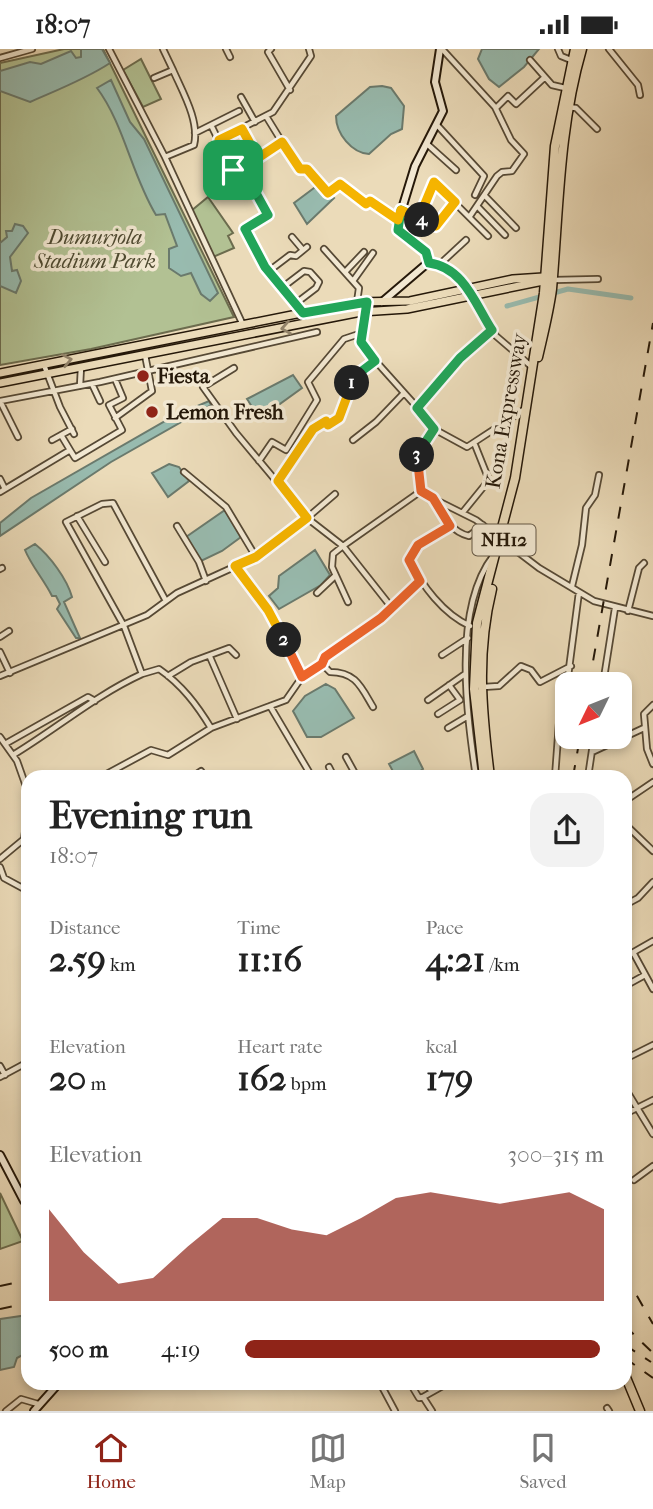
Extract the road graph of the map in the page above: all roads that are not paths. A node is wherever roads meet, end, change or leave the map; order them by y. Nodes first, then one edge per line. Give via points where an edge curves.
1 (32, 49) edge
2 (109, 49) edge
3 (163, 49) edge
4 (226, 49) edge
5 (271, 49) edge
6 (309, 49) edge
7 (441, 49) edge
8 (558, 49) edge
9 (575, 49) edge
10 (582, 49) edge
11 (609, 49) edge
12 (230, 57) dead end
13 (0, 58) edge
14 (530, 59) dead end
15 (572, 60) junction
16 (173, 70) junction
17 (545, 77) junction
18 (154, 78) dead end
19 (565, 88) junction
20 (290, 90) junction
21 (640, 95) dead end
22 (241, 97) dead end
23 (568, 107) junction
24 (496, 108) junction
25 (239, 111) dead end
26 (266, 116) junction
27 (255, 122) junction
28 (211, 125) junction
29 (437, 125) junction
30 (242, 129) junction
31 (597, 129) dead end
32 (195, 133) junction
33 (219, 140) junction
34 (282, 142) junction
35 (427, 144) junction
36 (165, 157) junction
37 (258, 158) junction
38 (241, 166) junction
39 (456, 170) dead end
40 (475, 195) dead end
41 (486, 197) junction
42 (455, 202) junction
43 (478, 207) junction
44 (401, 210) junction
45 (470, 216) junction
46 (419, 218) junction
47 (398, 220) junction
48 (516, 228) dead end
49 (505, 235) dead end
50 (488, 236) dead end
51 (292, 237) dead end
52 (466, 240) dead end
53 (324, 249) dead end
54 (364, 252) dead end
55 (373, 253) dead end
56 (429, 263) junction
57 (439, 265) junction
58 (269, 271) junction
59 (345, 271) junction
60 (550, 279) junction
61 (598, 279) dead end
62 (353, 281) junction
63 (282, 288) junction
64 (471, 291) junction
65 (357, 302) junction
66 (367, 302) junction
67 (380, 303) junction
68 (295, 304) junction
69 (545, 306) junction
70 (366, 312) junction
71 (303, 313) junction
72 (243, 326) junction
73 (492, 330) junction
74 (317, 333) dead end
75 (362, 333) junction
76 (145, 354) junction
77 (375, 361) junction
78 (44, 365) junction
79 (81, 367) junction
80 (531, 367) junction
81 (234, 368) dead end
82 (150, 371) junction
83 (0, 373) edge
84 (46, 374) junction
85 (115, 379) junction
86 (0, 383) edge
87 (92, 384) junction
88 (80, 386) junction
89 (54, 391) junction
90 (404, 393) junction
91 (100, 401) dead end
92 (417, 408) junction
93 (525, 409) junction
94 (116, 418) junction
95 (434, 429) junction
96 (61, 435) junction
97 (18, 437) dead end
98 (52, 440) dead end
99 (353, 440) dead end
100 (475, 445) junction
101 (70, 450) junction
102 (259, 461) junction
103 (184, 472) dead end
104 (599, 475) dead end
105 (0, 479) edge
106 (278, 481) junction
107 (3, 490) edge
108 (421, 491) junction
109 (335, 493) dead end
110 (433, 498) junction
111 (463, 512) junction
112 (77, 516) junction
113 (307, 518) junction
114 (482, 525) junction
115 (177, 526) dead end
116 (450, 526) junction
117 (501, 539) junction
118 (343, 546) junction
119 (496, 552) junction
120 (256, 557) junction
121 (105, 562) dead end
122 (644, 563) dead end
123 (235, 566) junction
124 (335, 575) junction
125 (206, 581) junction
126 (420, 581) junction
127 (572, 586) junction
128 (579, 591) junction
129 (317, 593) dead end
130 (166, 601) junction
131 (348, 602) dead end
132 (392, 608) junction
133 (615, 608) junction
134 (628, 611) junction
135 (653, 617) edge
136 (124, 626) junction
137 (470, 626) junction
138 (9, 631) dead end
139 (0, 637) edge
140 (468, 638) junction
141 (0, 652) edge
142 (236, 655) dead end
143 (442, 655) dead end
144 (210, 657) junction
145 (322, 664) junction
146 (571, 666) junction
147 (570, 672) edge
148 (605, 672) edge
149 (10, 673) junction
150 (142, 674) junction
151 (466, 674) junction
152 (168, 675) junction
153 (0, 676) edge
154 (302, 677) junction
155 (449, 685) junction
156 (480, 687) junction
157 (428, 700) dead end
158 (95, 701) junction
159 (653, 705) edge
160 (270, 706) junction
161 (373, 707) dead end
162 (647, 711) junction
163 (438, 714) dead end
164 (468, 716) junction
165 (653, 718) edge
166 (237, 719) junction
167 (211, 728) junction
168 (448, 728) dead end
169 (644, 728) junction
170 (0, 737) edge
171 (5, 744) junction
172 (557, 749) edge
173 (592, 749) edge
174 (592, 752) junction
175 (13, 755) junction
176 (346, 757) dead end
177 (653, 764) edge
178 (329, 767) dead end
179 (118, 770) edge
180 (308, 770) edge
181 (330, 770) edge
182 (353, 770) edge
183 (475, 770) edge
184 (483, 770) edge
185 (489, 770) edge
186 (556, 770) edge
187 (588, 770) edge
188 (21, 775) edge
189 (653, 782) edge
190 (632, 796) edge
191 (632, 831) edge
192 (21, 844) edge
193 (653, 851) edge
194 (0, 859) edge
195 (0, 867) edge
196 (2, 879) edge
197 (653, 882) edge
198 (21, 888) edge
199 (632, 901) edge
200 (653, 940) edge
201 (634, 954) joint
202 (645, 975) junction
203 (632, 982) edge
204 (653, 989) edge
205 (653, 1045) edge
206 (632, 1056) edge
207 (0, 1066) edge
208 (21, 1066) edge
209 (3, 1076) edge
210 (653, 1100) edge
211 (632, 1101) edge
212 (636, 1109) junction
213 (632, 1111) edge
214 (653, 1133) edge
215 (0, 1155) edge
216 (653, 1166) edge
217 (634, 1180) dead end
218 (21, 1195) edge
219 (53, 1390) edge
220 (384, 1390) edge
221 (414, 1390) edge
222 (436, 1390) edge
223 (631, 1390) edge
224 (432, 1392) joint
225 (424, 1397) junction
226 (36, 1408) edge
227 (6, 1411) edge
228 (396, 1411) edge
229 (432, 1411) edge
230 (640, 1411) edge

1 - 13 street
2 - 36 street
3 - 16 street
4 - 12 street
5 - 20 street via 268,52
6 - 20 street via 311,56
7 - 24 street
7 - 29 main road via 435,82 443,111
8 - 15 street via 561,56
9 - 15 highway, Kona Expressway / NH12
10 - 23 highway, Kona Expressway / NH12
11 - 21 street via 638,85
14 - 17 street
15 - 19 highway, Kona Expressway / NH12
16 - 18 street
16 - 32 street
17 - 19 street via 552,85
17 - 24 street via 516,104 508,96
19 - 60 highway, Kona Expressway / NH12 via 555,146
20 - 26 street
22 - 27 street
23 - 31 street
23 - 60 highway, Kona Expressway / NH12
24 - 41 street via 511,140 524,154 512,171 498,176
25 - 28 street
26 - 27 street
26 - 34 street
27 - 30 street
28 - 32 street
28 - 33 street
29 - 35 main road
29 - 40 street via 484,176
30 - 33 street
30 - 37 street
32 - 36 street via 194,145
33 - 38 street via 233,170
34 - 37 street
34 - 47 street via 300,169 307,169 328,193 340,184
35 - 39 street
35 - 44 main road
36 - 72 street
37 - 38 street
38 - 58 street via 268,215 245,229
41 - 43 street
41 - 48 street
42 - 45 street
42 - 46 street via 436,226
42 - 46 street via 434,182
43 - 45 street
43 - 49 street
44 - 46 street
44 - 47 main road
45 - 50 street
47 - 56 main road via 400,233 426,252
51 - 58 street via 305,249
52 - 57 street
53 - 59 street
54 - 59 street
55 - 62 street
56 - 57 street
56 - 67 main road
57 - 64 street
58 - 63 street
59 - 62 street
60 - 61 street
60 - 64 main road
60 - 69 highway, Kona Expressway / NH12
62 - 65 street via 359,289
63 - 68 street
63 - 68 street via 297,275 310,272 319,282
64 - 67 main road
64 - 70 main road via 407,309
64 - 73 street
65 - 66 main road
65 - 71 main road
66 - 67 main road
66 - 70 street
68 - 71 street
69 - 80 highway, Kona Expressway / NH12
69 - 117 highway, Kona Expressway / NH12 via 522,468
70 - 75 street
70 -> 76 main road
71 - 72 main road
78 -> 72 main road
73 - 80 street
73 - 92 street via 460,358
74 - 82 street
75 - 77 street via 361,342
75 - 102 street via 344,339 308,382 317,400 286,450 272,442
76 - 79 main road
76 - 82 street
77 - 90 street
77 - 106 street via 354,377 339,418 313,429
78 - 83 main road
78 - 84 street
79 - 84 main road
79 - 88 street
80 - 93 highway, Kona Expressway / NH12
81 - 102 street via 203,387
82 - 85 street
82 - 94 street via 150,394
84 - 86 main road
84 - 89 street
85 - 87 street
85 - 94 street via 123,398 109,405
87 - 88 street
87 - 91 street
88 - 89 street
89 - 96 street via 73,432
89 - 97 street via 0,401
90 - 92 street
90 - 99 street
92 - 95 street
93 - 100 street
93 - 117 highway, Kona Expressway / NH12
94 - 101 street via 122,430 75,458
95 - 100 street via 467,447
95 - 108 street via 417,454
96 - 98 street
96 - 101 street
100 - 111 street via 489,480
101 - 107 street
102 - 106 street
103 - 120 street via 226,507
104 - 127 street via 595,495 586,508
105 - 107 street
106 - 113 street
108 - 110 street
108 - 118 street
109 - 113 street
110 - 111 street
110 - 116 street
111 - 114 street
112 - 121 street
112 - 130 street via 113,503
112 - 136 street via 66,522
113 - 118 street
113 - 120 street
114 - 116 street via 468,536
114 - 117 street
115 - 125 street
116 - 126 street via 418,545 409,560
117 - 119 highway, Kona Expressway / NH12
117 - 127 street
117 - 156 highway, Kona Expressway / NH12 via 483,625
118 - 124 street via 333,554
118 - 132 street
119 - 137 street via 482,577
119 - 184 highway, Kona Expressway / NH12 via 477,623 473,661
120 - 123 street
122 - 134 street
123 - 125 street
123 - 154 street via 268,610
124 - 129 street
124 - 131 street
125 - 130 street
126 - 132 street
126 - 137 street via 459,621
127 - 128 street
128 - 133 street
128 - 146 street
130 - 136 street
132 - 145 street via 325,657
133 - 134 street
133 - 148 street
134 - 135 street
136 - 149 street
136 - 150 street
137 - 140 street
138 - 139 street
140 - 143 street
140 - 151 street
141 - 149 street
142 - 144 street via 229,648
144 - 152 street
144 - 166 street
145 - 154 street
145 - 161 street via 330,672 356,677
146 - 147 street
146 - 156 street via 541,682 521,666 499,686
149 - 153 street
150 - 152 street via 159,669
150 - 158 street
151 - 155 street
151 - 164 street
152 - 167 street
154 - 160 street via 286,700
155 - 157 street
155 - 163 street via 460,700
156 - 185 highway, Kona Expressway / NH12
158 - 171 street via 88,697
158 - 175 street
159 - 162 street
160 - 166 street
160 - 180 street
162 - 165 street
162 - 169 street
164 - 168 street
164 - 183 street
166 - 167 street
167 - 179 street via 168,755 151,750
169 - 174 street
169 - 177 street
170 - 171 street
171 - 175 street
172 - 186 street
173 - 174 street
174 - 187 street
175 - 188 street
176 - 182 street
178 - 181 street
189 - 190 street
191 - 193 street
192 - 194 street
195 - 196 street
196 - 198 street
197 - 199 street
200 - 201 street
201 - 202 street
202 - 203 street
202 - 204 street
205 - 206 street
207 - 209 street
208 - 209 street
210 - 212 street
211 - 212 street
212 - 213 street
212 - 214 street
215 - 218 main road
216 - 217 street
219 - 226 main road
220 - 228 street
221 - 225 street via 419,1398
222 - 224 street
223 - 230 highway
224 - 225 street
225 - 229 street
226 - 227 street via 20,1399

